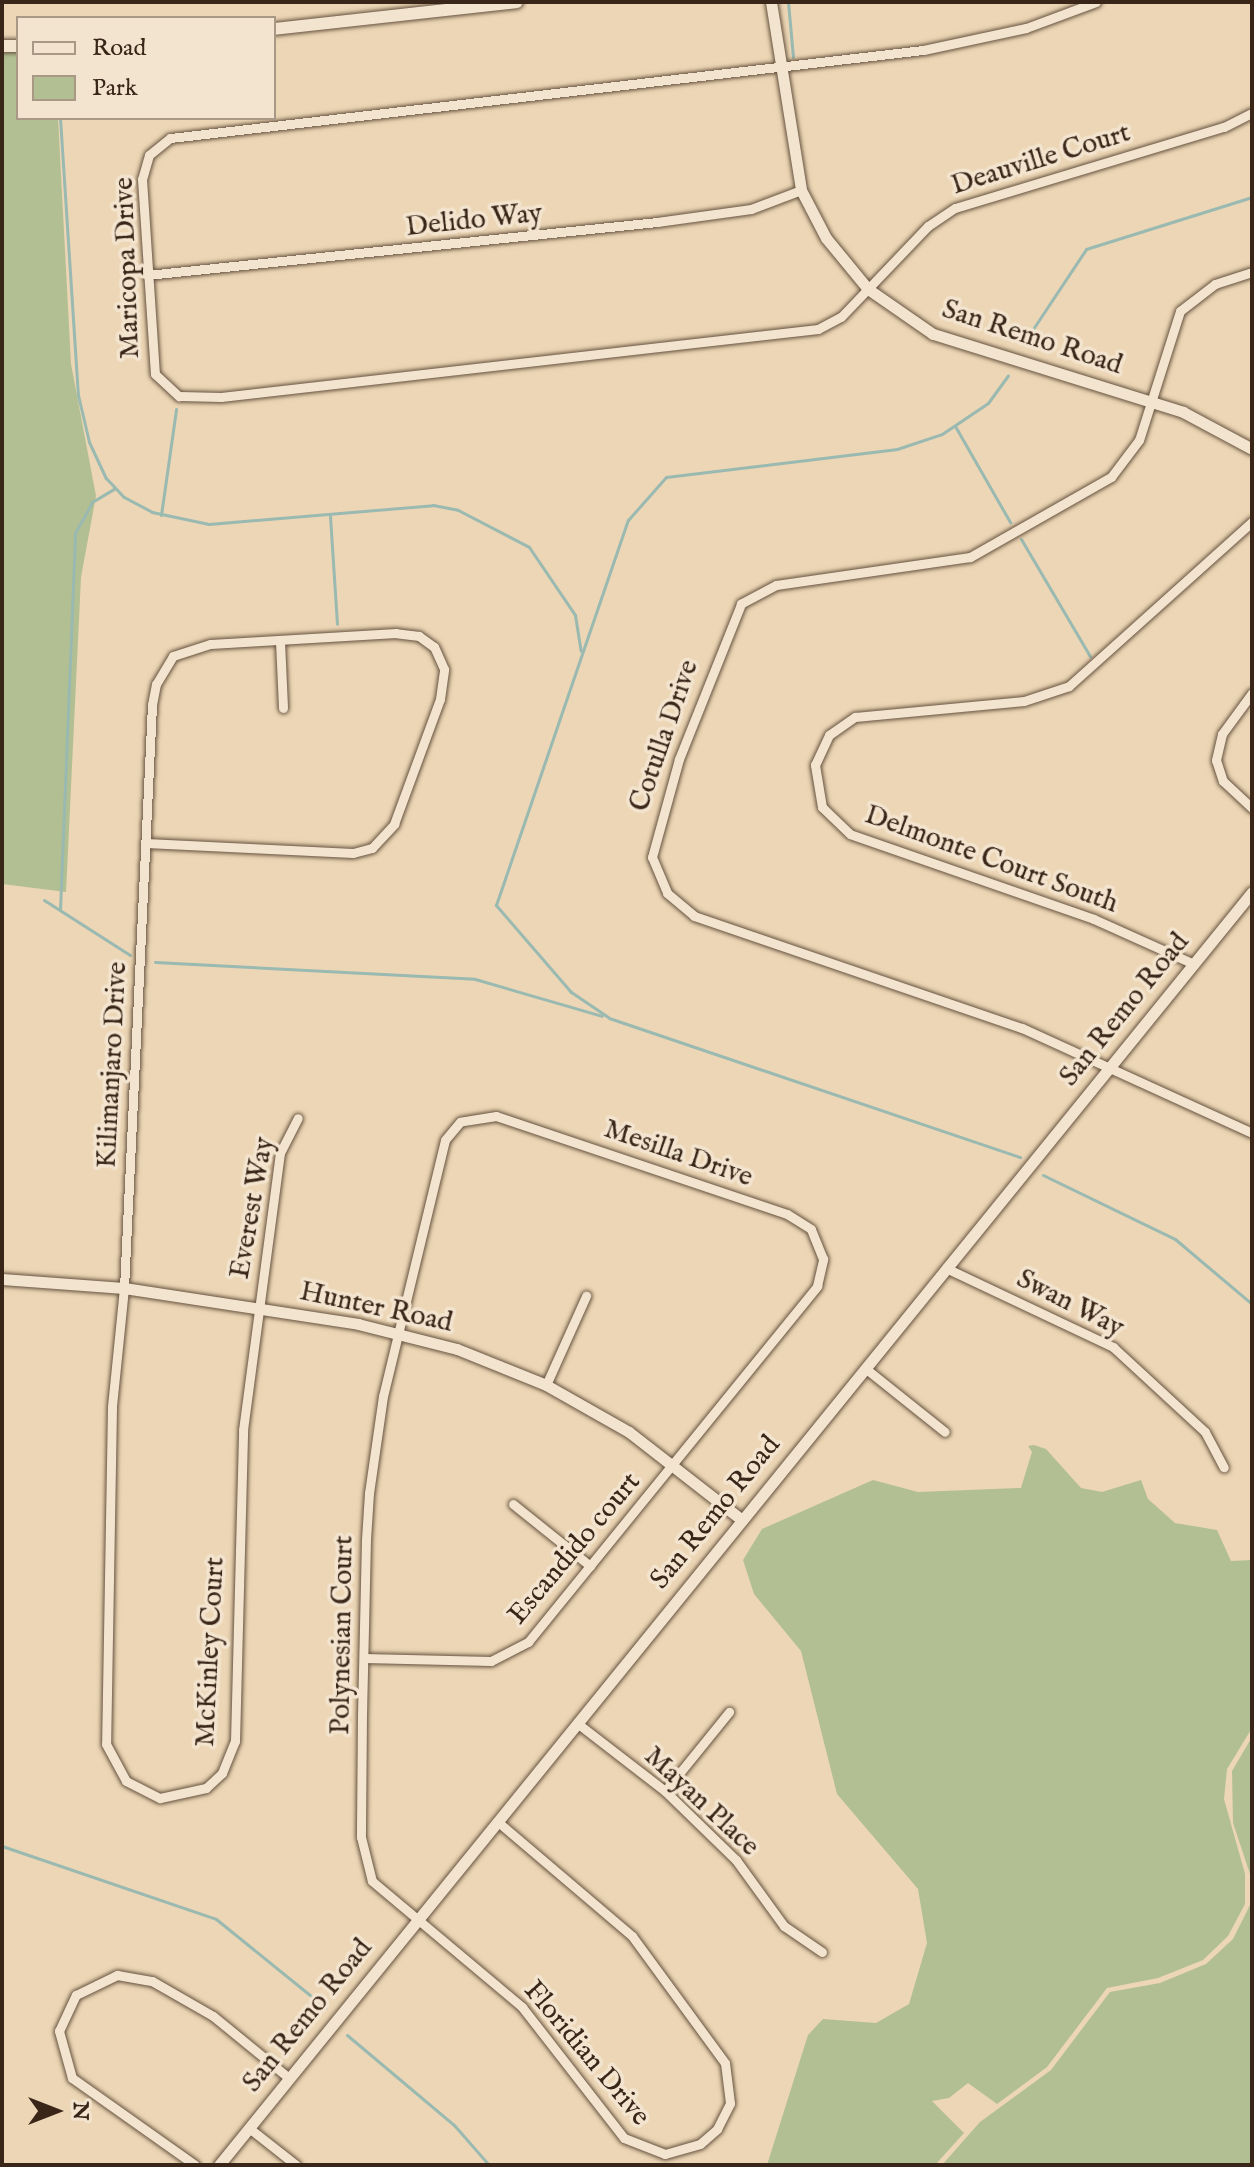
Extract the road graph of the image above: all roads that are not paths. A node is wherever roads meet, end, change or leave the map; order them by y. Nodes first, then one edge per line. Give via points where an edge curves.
1 (517, 2) edge
2 (771, 2) edge
3 (1096, 2) edge
4 (276, 29) edge
5 (779, 67) junction
6 (1252, 113) edge
7 (801, 190) junction
8 (1252, 272) edge
9 (147, 275) junction
10 (868, 289) junction
11 (1152, 401) junction
12 (1252, 449) edge
13 (1252, 522) edge
14 (280, 641) junction
15 (1252, 693) edge
16 (283, 708) dead end
17 (1252, 808) edge
18 (146, 843) junction
19 (1252, 892) edge
20 (1194, 964) junction
21 (1110, 1067) junction
22 (298, 1118) dead end
23 (1252, 1133) edge
24 (946, 1268) junction
25 (2, 1279) edge
26 (124, 1288) junction
27 (586, 1296) dead end
28 (258, 1309) junction
29 (398, 1331) junction
30 (865, 1368) junction
31 (546, 1385) junction
32 (945, 1432) dead end
33 (672, 1465) junction
34 (1224, 1467) dead end
35 (513, 1504) dead end
36 (742, 1520) junction
37 (590, 1566) junction
38 (364, 1658) junction
39 (729, 1712) dead end
40 (577, 1723) junction
41 (665, 1791) junction
42 (497, 1821) junction
43 (416, 1920) junction
44 (822, 1952) dead end
45 (289, 2078) junction
46 (249, 2128) junction
47 (195, 2165) edge
48 (219, 2165) edge
49 (296, 2165) edge

1 - 4 main road
2 - 5 street, San Remo Road
3 - 5 street via 977,41
5 - 7 street, San Remo Road
5 - 9 street, Maricopa Drive via 170,138 149,155 143,172
6 - 10 street, Deauville Court via 955,208 928,226
7 - 9 street, Delido Way via 751,209 657,222
7 - 10 street, San Remo Road via 826,238
8 - 11 street, Cotulla Drive via 1215,284 1180,311
9 - 10 street, Maricopa Drive via 155,374 168,390 196,398 431,378 801,333 833,323
10 - 11 street, San Remo Road via 933,334
11 - 12 street, San Remo Road via 1214,425
11 - 21 street, Cotulla Drive via 1134,451 1120,469 993,548 949,562 776,585 748,598 726,630 653,841 658,880 694,916 1022,1028
13 - 20 street, Delmonte Court South via 1069,686 1024,701 855,717 829,735 815,765 822,807 850,834 1094,919
14 - 16 street
14 - 18 street, Kilimanjaro Drive via 191,647 159,672
14 - 18 street, Kilimanjaro Drive via 410,634 439,653 445,677 440,699 388,835 353,853
15 - 17 street via 1222,734 1216,760 1226,785
18 - 26 street, Kilimanjaro Drive
19 - 20 street, San Remo Road
20 - 21 street, San Remo Road
21 - 23 street, Cotulla Drive
21 - 24 street, San Remo Road
22 - 28 street, Everest Way via 282,1144
24 - 30 street, San Remo Road
24 - 34 street, Swan Way via 1113,1347 1205,1432
25 - 26 street, Hunter Road
26 - 28 street, Hunter Road
26 - 28 street, McKinley Court via 112,1407 106,1744 126,1781 160,1798 187,1797 214,1782 235,1741 243,1430
27 - 31 street
28 - 29 street, Hunter Road
29 - 31 street, Hunter Road
29 - 33 street, Mesilla Drive via 445,1140 477,1115 527,1125 798,1219 822,1250 817,1286
29 - 38 street, Polynesian Court via 369,1493
30 - 32 street
30 - 36 street, San Remo Road
31 - 33 street, Hunter Road
33 - 36 street, Hunter Road
33 - 37 street, Escandido court
35 - 37 street
36 - 40 street, San Remo Road
37 - 38 street, Escandido court via 543,1625 507,1656
38 - 43 street, Polynesian Court via 364,1861 378,1889
39 - 41 street
40 - 41 street, Mayan Place
40 - 42 street, San Remo Road
41 - 44 street, Mayan Place via 736,1860 784,1926
42 - 43 street, San Remo Road
42 - 43 street, Floridian Drive via 632,1936 674,1988 729,2072 730,2103 717,2129 675,2153 630,2143 522,2007
43 - 45 street, San Remo Road
45 - 46 street, San Remo Road
45 - 47 street via 206,2011 152,1981 117,1975 76,1995 59,2031 72,2078
46 - 48 street, San Remo Road
46 - 49 street

